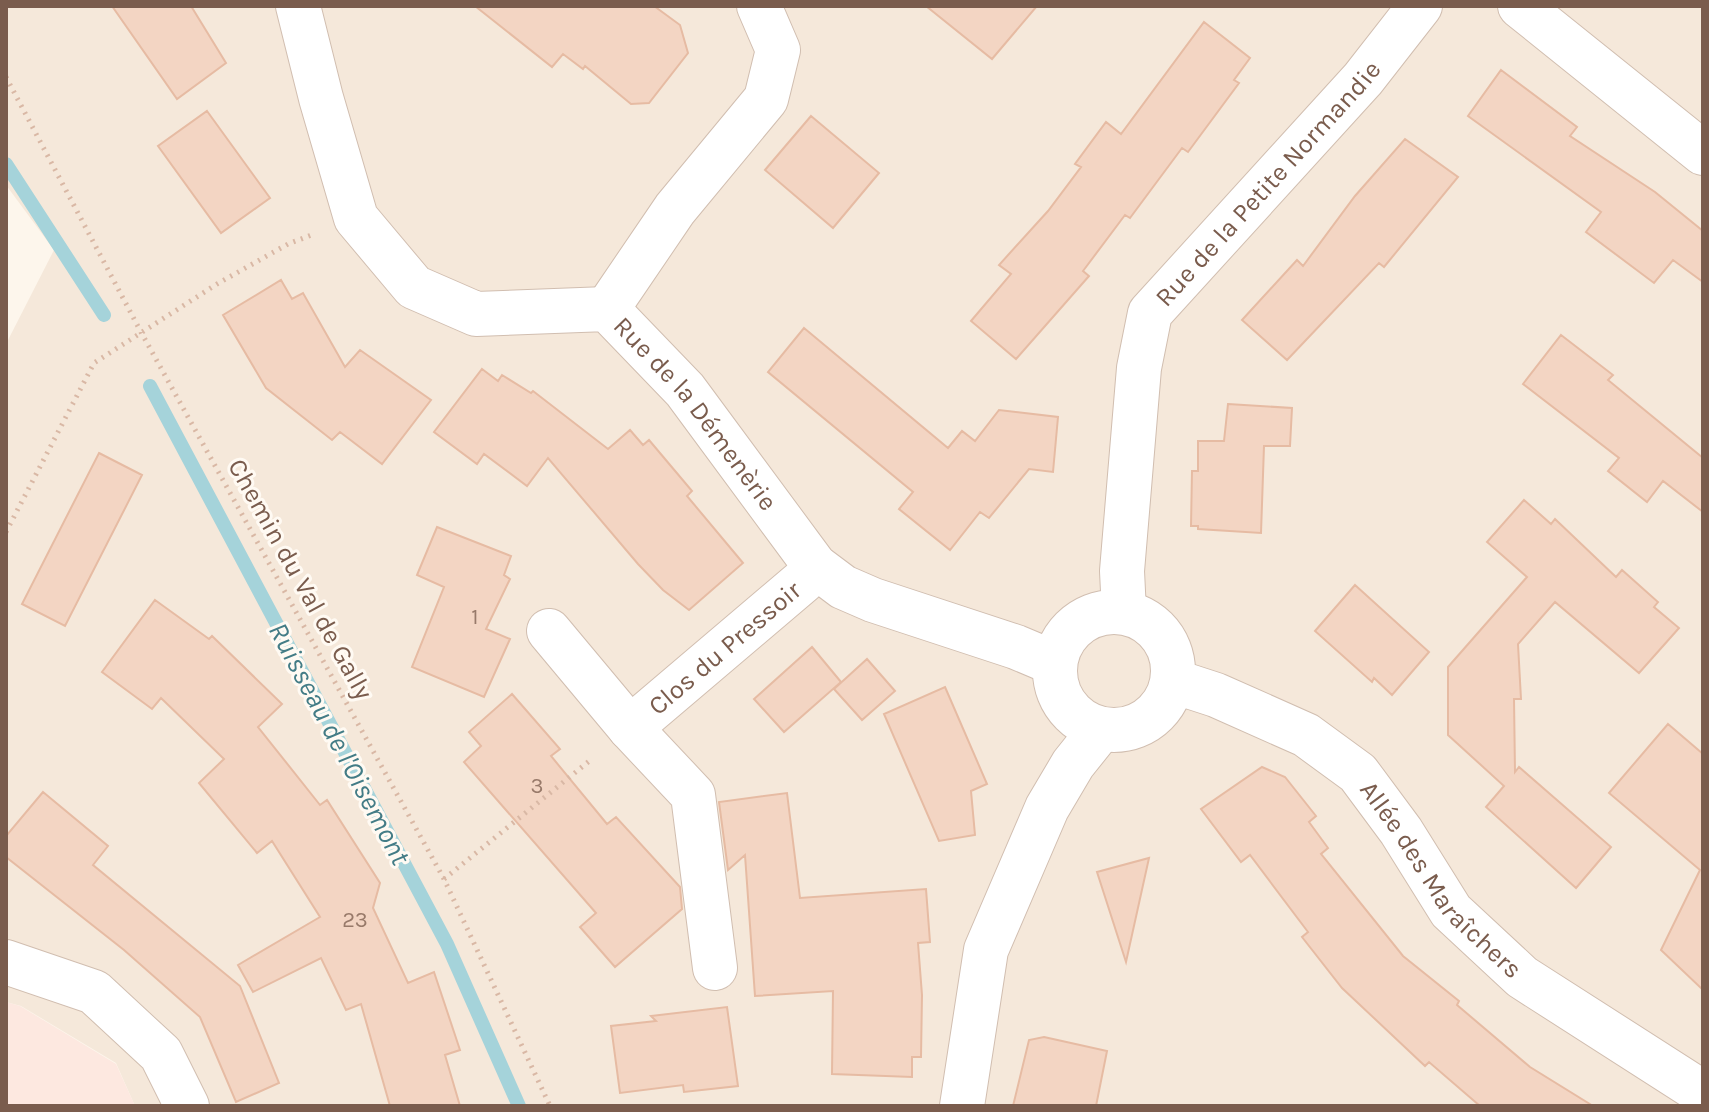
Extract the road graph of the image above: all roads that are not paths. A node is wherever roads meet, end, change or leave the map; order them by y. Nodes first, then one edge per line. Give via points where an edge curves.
1 (298, 6) edge
2 (759, 6) edge
3 (1420, 6) edge
4 (1520, 6) edge
5 (1703, 153) edge
6 (607, 309) junction
7 (815, 566) junction
8 (1124, 612) junction
9 (549, 631) dead end
10 (1054, 663) junction
11 (1173, 681) junction
12 (630, 728) junction
13 (1101, 729) junction
14 (6, 962) edge
15 (715, 968) dead end
16 (1703, 1093) edge
17 (187, 1106) edge
18 (962, 1106) edge

1 - 6 street, Rue de la Démenèrie via 356,218 414,287 476,314
2 - 6 street via 778,50 766,99 675,209
3 - 8 street, Rue de la Petite Normandie via 1363,79 1150,313 1139,368 1122,571
4 - 5 street
6 - 7 street, Rue de la Démenèrie via 685,390
7 - 10 street, Rue de la Démenèrie via 873,600
7 - 12 street, Clos du Pressoir
8 - 10 street via 1086,617 1065,637
8 - 11 street via 1157,629 1171,653
9 - 12 street, Clos du Pressoir
10 - 13 street via 1066,705 1085,723
11 - 13 street via 1167,699 1139,725
11 - 16 street, Allée des Maraîchers via 1306,735 1358,773 1451,911 1522,977
12 - 15 street, Clos du Pressoir via 693,795
13 - 18 street via 1047,808 986,950
14 - 17 street via 94,992 161,1054

